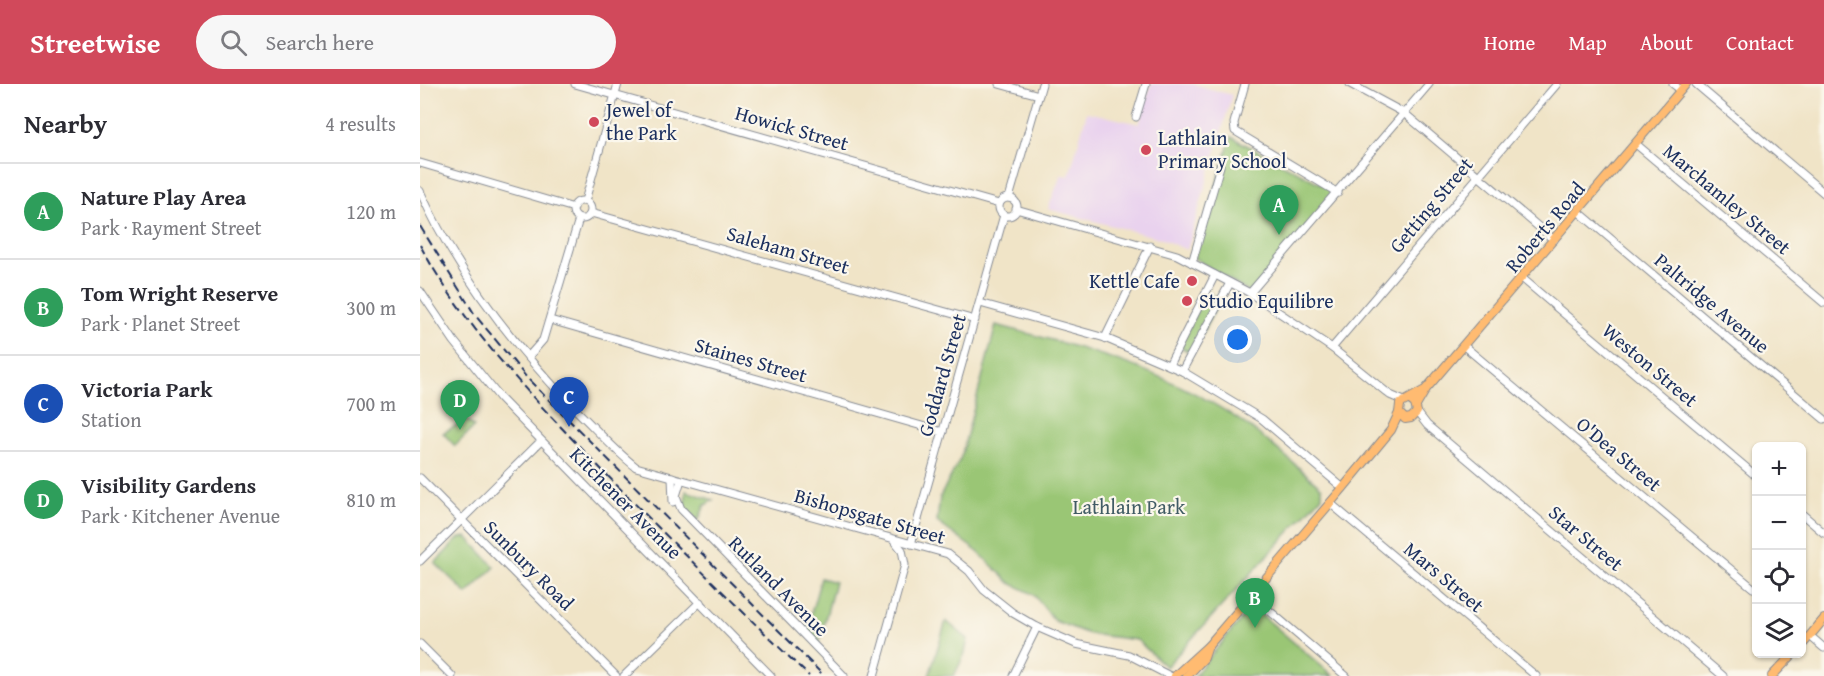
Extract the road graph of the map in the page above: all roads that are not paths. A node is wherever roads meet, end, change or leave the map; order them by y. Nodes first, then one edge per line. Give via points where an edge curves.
1 (575, 84) edge
2 (618, 84) edge
3 (999, 84) edge
4 (1042, 84) edge
5 (1146, 84) edge
6 (1245, 84) edge
7 (1350, 84) edge
8 (1429, 84) edge
9 (1557, 84) edge
10 (1673, 84) edge
11 (1696, 84) edge
12 (1684, 87) edge
13 (615, 95) junction
14 (1039, 95) junction
15 (1404, 114) junction
16 (1136, 117) dead end
17 (1636, 144) junction
18 (420, 163) edge
19 (1220, 166) dead end
20 (1477, 177) junction
21 (420, 190) edge
22 (1338, 193) junction
23 (1824, 193) edge
24 (1009, 198) junction
25 (585, 201) junction
26 (999, 204) junction
27 (573, 208) junction
28 (1016, 209) junction
29 (1579, 212) junction
30 (591, 213) junction
31 (1004, 215) junction
32 (579, 219) junction
33 (1554, 240) junction
34 (1150, 246) junction
35 (1192, 263) junction
36 (1215, 275) junction
37 (1523, 279) junction
38 (1230, 283) junction
39 (420, 291) edge
40 (1206, 291) junction
41 (1250, 293) junction
42 (1220, 300) junction
43 (980, 303) junction
44 (1824, 303) edge
45 (550, 320) junction
46 (975, 320) junction
47 (1105, 338) junction
48 (1464, 346) junction
49 (1179, 347) junction
50 (1332, 348) junction
51 (1192, 353) junction
52 (528, 357) junction
53 (1169, 365) junction
54 (1182, 371) junction
55 (1390, 395) junction
56 (1411, 409) junction
57 (1399, 411) junction
58 (1824, 419) edge
59 (1391, 430) junction
60 (943, 432) junction
61 (541, 441) junction
62 (1752, 473) edge
63 (672, 477) junction
64 (420, 478) edge
65 (681, 480) junction
66 (1343, 488) junction
67 (1330, 503) junction
68 (1806, 517) edge
69 (460, 520) junction
70 (691, 520) junction
71 (1824, 533) edge
72 (894, 540) junction
73 (911, 544) junction
74 (420, 561) edge
75 (1752, 587) edge
76 (1251, 595) junction
77 (700, 602) junction
78 (1824, 618) edge
79 (1824, 625) edge
80 (1037, 627) junction
81 (1811, 637) junction
82 (1806, 641) edge
83 (420, 644) edge
84 (1806, 644) edge
85 (1208, 646) junction
86 (1824, 648) edge
87 (1789, 658) edge
88 (1795, 658) edge
89 (1157, 673) edge
90 (452, 676) edge
91 (616, 676) edge
92 (624, 676) edge
93 (771, 676) edge
94 (844, 676) edge
95 (874, 676) edge
96 (1013, 676) edge
97 (1173, 676) edge
98 (1187, 676) edge
99 (1346, 676) edge
100 (1536, 676) edge
101 (1723, 676) edge
102 (1772, 676) edge
103 (1779, 676) edge

1 - 13 street, Howick Street
2 - 13 street
3 - 14 street
4 - 14 street
5 - 16 street
6 - 22 street via 1235,131
7 - 15 street
8 - 15 street
9 - 20 street, Getting Street
10 - 12 street
11 - 23 street
12 - 17 main road, Roberts Road
13 - 25 street
13 - 26 street, Howick Street
14 - 24 street
15 - 20 street
15 - 22 street
17 - 29 main road, Roberts Road
17 - 44 street, Marchamley Street
18 - 27 street
19 - 35 street
20 - 33 street
20 - 50 street, Getting Street
21 - 52 street, Bishopsgate Street via 476,291
22 - 41 street
24 - 26 street
24 - 28 street
25 - 27 street
25 - 30 street
26 - 31 street
27 - 32 street
28 - 31 street via 1012,215
28 - 34 street
29 - 33 main road, Roberts Road
29 - 58 street, Paltridge Avenue
30 - 32 street via 587,219
30 - 46 street, Saleham Street
31 - 43 street, Goddard Street
32 - 45 street
33 - 37 main road, Roberts Road
34 - 35 street
34 - 47 street
35 - 36 street
36 - 38 street
36 - 40 street
37 - 48 main road, Roberts Road
37 - 62 street, Weston Street
38 - 41 street
38 - 42 street
39 - 61 street, Kitchener Avenue via 475,368
40 - 42 street
40 - 49 street
41 - 50 street
42 - 51 street
43 - 46 street, Goddard Street
43 - 47 street
45 - 52 street via 543,340
45 - 60 street, Staines Street
46 - 60 street, Goddard Street
47 - 53 street
48 - 56 main road, Roberts Road
48 - 75 street, O'Dea Street
49 - 51 street
49 - 53 street
50 - 55 street
51 - 54 street
52 - 63 street, Bishopsgate Street via 621,456 636,466
53 - 54 street
54 - 66 street via 1262,419
55 - 56 street
55 - 57 street
56 - 57 main road
56 - 57 main road, Roberts Road
56 - 59 main road, Roberts Road
56 - 101 street, Star Street
57 - 59 main road, Roberts Road
59 - 66 main road, Roberts Road
60 - 73 street, Goddard Street
61 - 69 street
61 - 77 street, Kitchener Avenue
63 - 65 street, Bishopsgate Street
63 - 70 street, Rutland Avenue via 674,503
64 - 69 street, Sunbury Road
65 - 70 street, Rutland Avenue via 676,501
65 - 72 street, Bishopsgate Street
66 - 67 main road, Roberts Road
67 - 76 main road, Roberts Road
67 - 100 street, Mars Street
68 - 71 street
69 - 74 street
69 - 91 street, Sunbury Road
70 - 94 street, Rutland Avenue
72 - 73 street, Bishopsgate Street
72 - 95 street via 902,550 905,565
73 - 80 street, Bishopsgate Street via 948,554 984,590
76 - 85 main road, Roberts Road
76 - 99 street
77 - 92 street
77 - 93 street, Kitchener Avenue
78 - 81 main road
79 - 81 main road
80 - 89 street, Bishopsgate Street via 1076,644 1129,655
80 - 96 street
81 - 82 main road
81 - 84 main road
81 - 86 street
83 - 90 street
85 - 97 main road, Roberts Road
85 - 98 main road, Roberts Road via 1204,658
87 - 102 main road
88 - 103 main road
89 - 97 street, Bishopsgate Street

